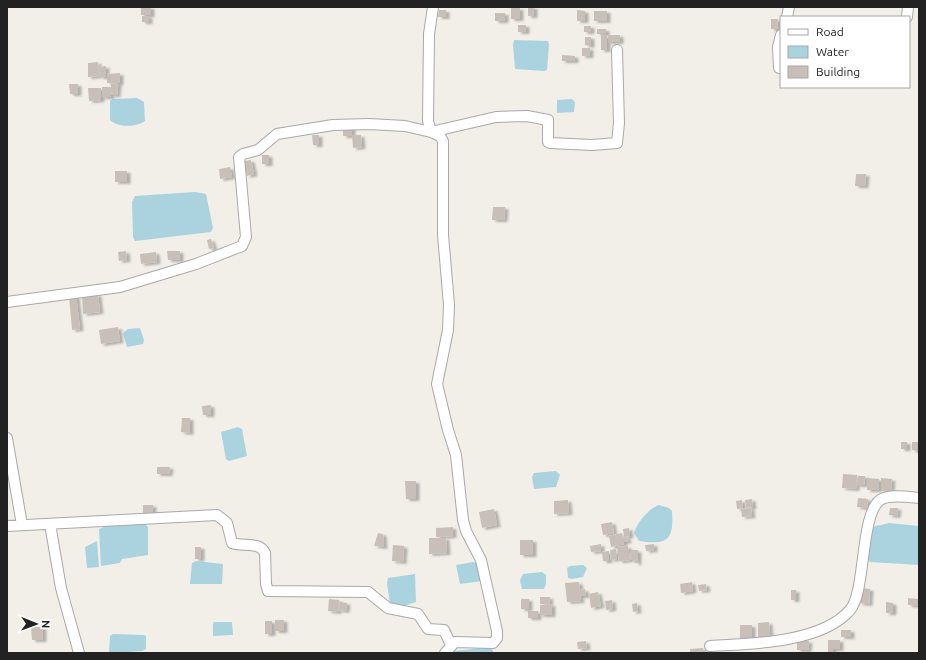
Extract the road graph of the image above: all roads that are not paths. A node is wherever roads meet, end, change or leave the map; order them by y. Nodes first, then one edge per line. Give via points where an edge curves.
1 (433, 7) edge
2 (780, 39) edge
3 (616, 50) dead end
4 (780, 68) edge
5 (431, 132) junction
6 (7, 302) edge
7 (7, 438) edge
8 (919, 498) edge
9 (50, 524) junction
10 (22, 525) junction
11 (7, 526) edge
12 (710, 646) dead end
13 (448, 649) edge
14 (80, 653) edge

1 - 5 street via 429,34 428,121
2 - 4 street
3 - 5 street via 619,123 617,143 550,143 548,120 527,116 496,117
5 - 6 street via 405,126 369,124 333,125 277,134 258,150 239,157 246,237 242,246 196,264 120,287
5 - 13 street via 444,141 443,235 449,305 448,330 437,384 456,456 463,520 481,560 497,631 494,643 455,642
7 - 10 street
8 - 12 street via 890,497 876,505 864,550 857,595 852,609 841,620 786,640
9 - 10 street
9 - 13 street via 217,515 227,523 232,543 263,549 268,591 368,592 388,608 418,614 428,629 444,630
9 - 14 street via 61,588
10 - 11 street

